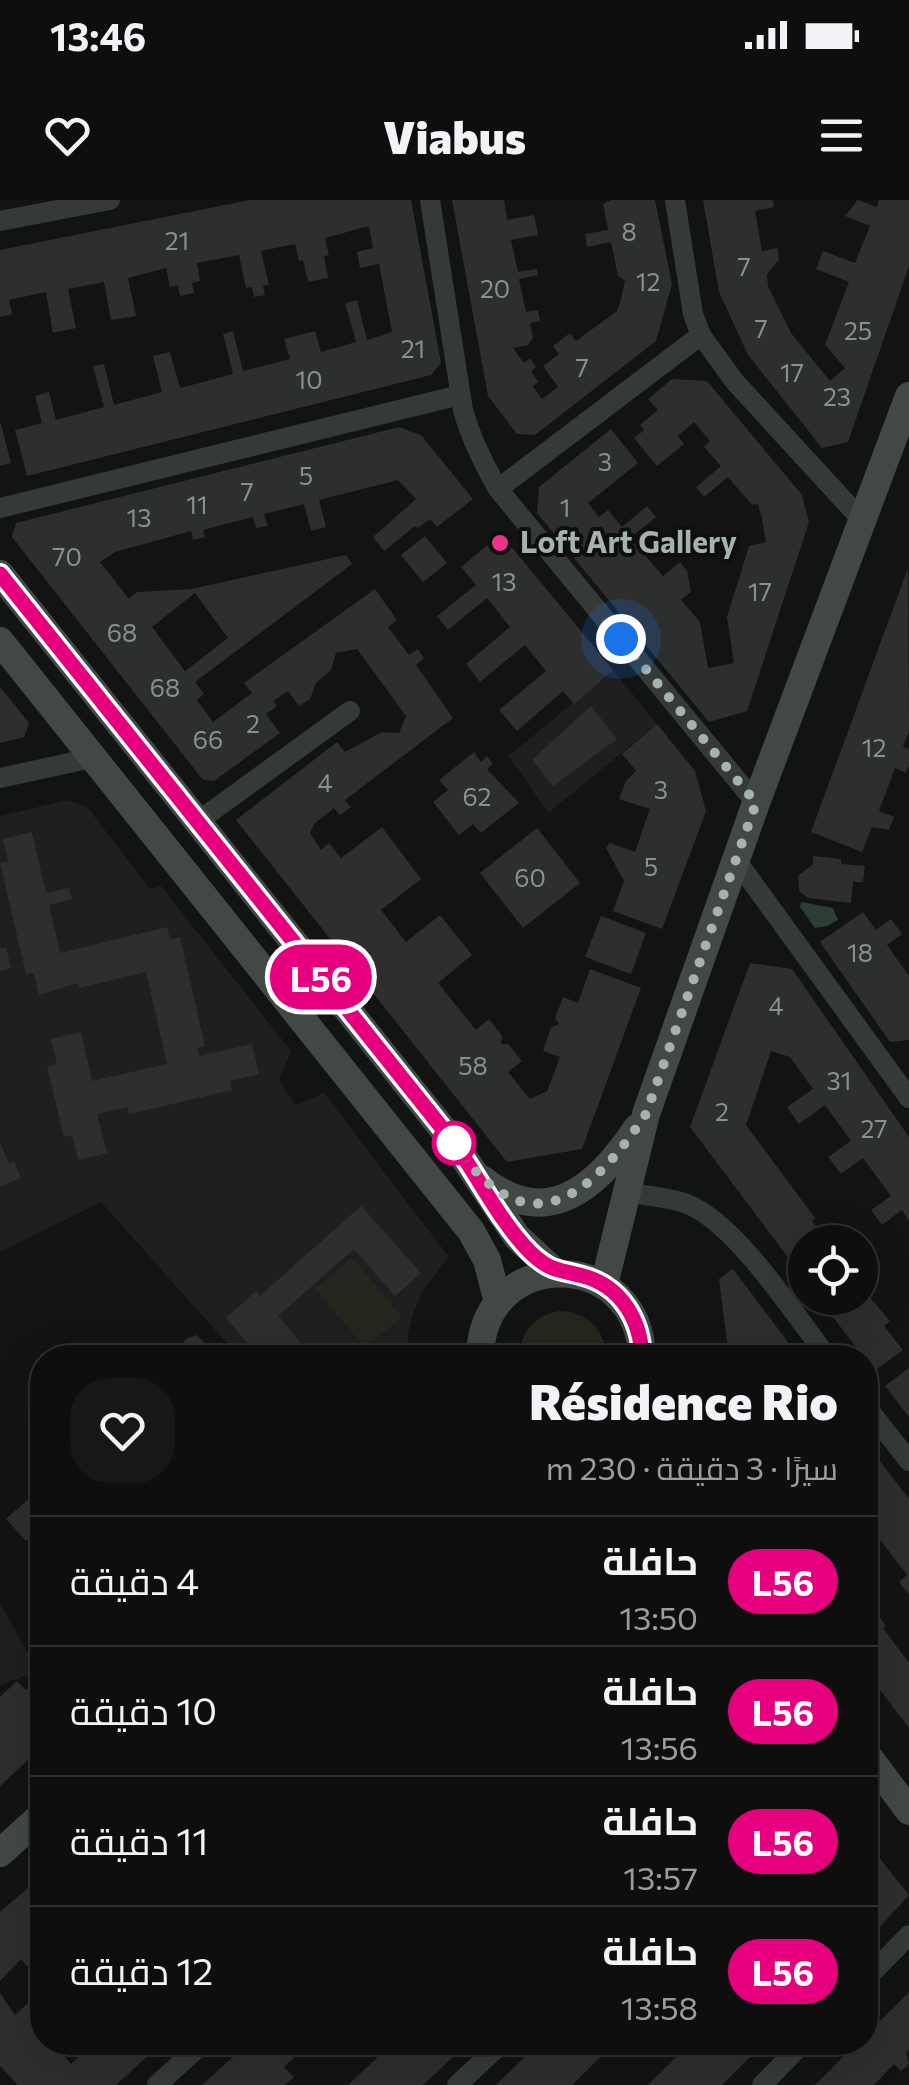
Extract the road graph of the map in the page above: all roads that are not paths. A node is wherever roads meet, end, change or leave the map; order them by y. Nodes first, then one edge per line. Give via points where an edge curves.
1 (110, 200) edge
2 (430, 200) edge
3 (675, 200) edge
4 (0, 220) edge
5 (701, 335) junction
6 (460, 395) junction
7 (909, 396) edge
8 (903, 434) edge
9 (498, 488) junction
10 (0, 508) edge
11 (861, 519) junction
12 (0, 574) edge
13 (0, 641) edge
14 (350, 710) dead end
15 (92, 758) junction
16 (0, 778) edge
17 (756, 803) junction
18 (196, 822) junction
19 (736, 860) junction
20 (909, 1064) edge
21 (885, 1065) junction
22 (909, 1098) edge
23 (646, 1114) junction
24 (478, 1176) junction
25 (626, 1192) junction
26 (556, 1272) junction
27 (604, 1285) junction
28 (498, 1302) junction
29 (482, 1345) edge
30 (640, 1345) edge
31 (818, 1345) edge
32 (878, 1422) edge
33 (909, 1461) edge
34 (878, 1769) edge
35 (909, 1811) edge
36 (30, 1826) edge
37 (0, 1853) edge
38 (909, 1936) edge
39 (878, 1967) edge
40 (190, 2055) edge
41 (489, 2055) edge
42 (791, 2055) edge
43 (158, 2085) edge
44 (457, 2085) edge
45 (762, 2085) edge

1 - 4 street
2 - 6 street
3 - 5 street
5 - 9 street
5 - 11 street via 735,382
6 - 9 street via 471,438
6 - 10 street
7 - 8 main road
8 - 11 main road
9 - 17 street
11 - 17 main road
12 - 18 main road
13 - 15 main road
14 - 18 street
15 - 16 street
15 - 28 main road via 471,1231
17 - 19 main road
18 - 24 main road
19 - 21 street
19 - 23 main road
20 - 21 street
21 - 22 street
23 - 24 main road via 597,1177 561,1199 527,1202
23 - 25 main road
24 - 26 main road via 517,1237
25 - 27 main road
25 - 31 street via 687,1204 715,1221
26 - 27 main road
26 - 28 main road via 526,1280
27 - 30 main road via 630,1311
28 - 29 main road
32 - 33 street
34 - 35 main road
36 - 37 main road
38 - 39 street
40 - 43 street
41 - 44 street
42 - 45 street

